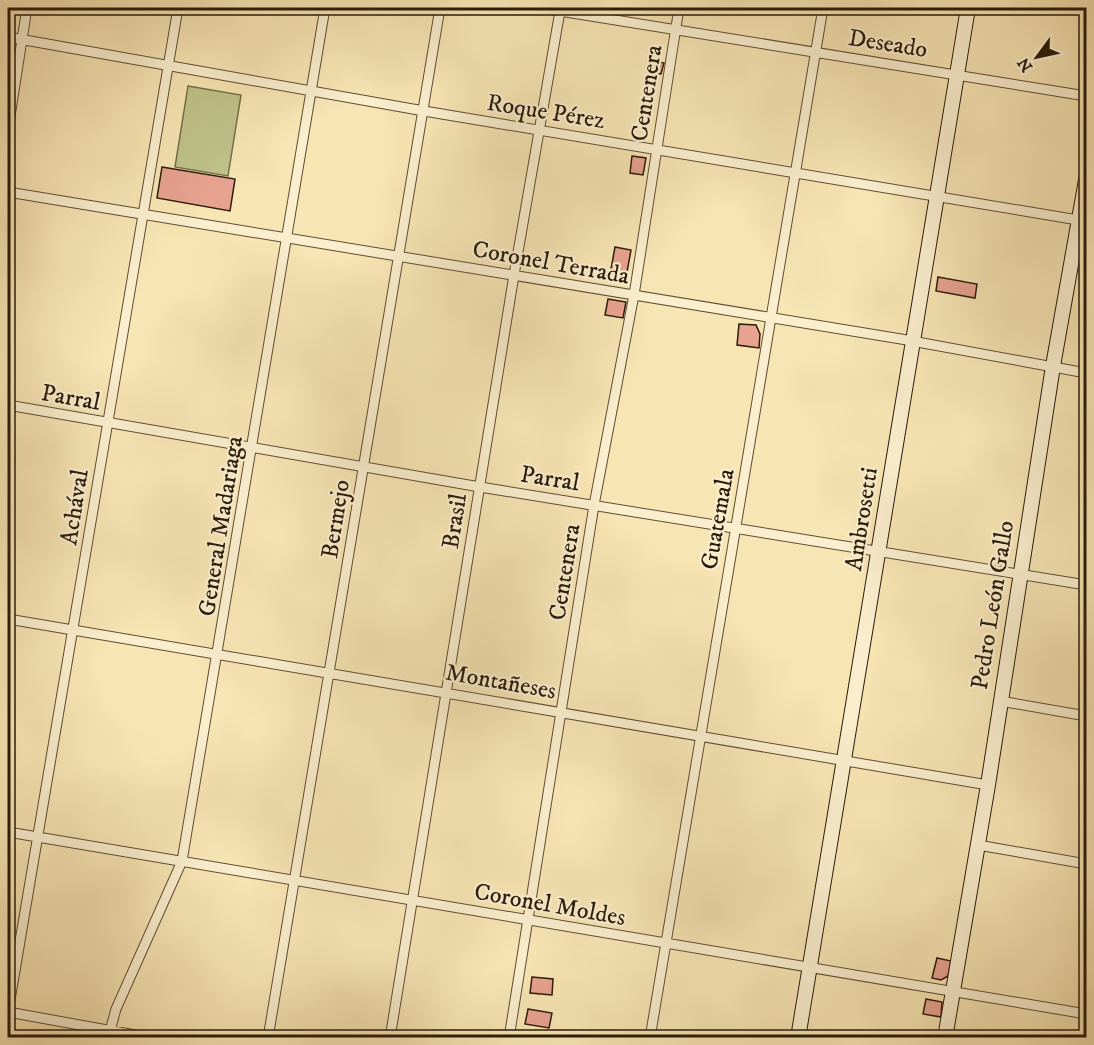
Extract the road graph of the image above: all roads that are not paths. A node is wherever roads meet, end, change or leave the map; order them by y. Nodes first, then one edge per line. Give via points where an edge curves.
1 (27, 8) edge
2 (178, 8) edge
3 (325, 8) edge
4 (440, 8) edge
5 (541, 8) edge
6 (679, 8) edge
7 (823, 8) edge
8 (968, 8) edge
9 (560, 11) junction
10 (676, 28) junction
11 (8, 37) edge
12 (22, 40) junction
13 (816, 51) junction
14 (168, 65) junction
15 (956, 73) junction
16 (311, 91) junction
17 (1086, 96) edge
18 (424, 111) junction
19 (8, 129) edge
20 (540, 130) junction
21 (657, 149) junction
22 (796, 172) junction
23 (1086, 180) edge
24 (8, 192) edge
25 (935, 196) junction
26 (142, 214) junction
27 (1078, 220) junction
28 (287, 237) junction
29 (400, 257) junction
30 (514, 275) junction
31 (634, 295) junction
32 (772, 318) junction
33 (913, 341) junction
34 (1053, 366) junction
35 (1086, 373) edge
36 (8, 405) edge
37 (107, 423) junction
38 (252, 448) junction
39 (363, 466) junction
40 (480, 486) junction
41 (594, 505) junction
42 (735, 528) junction
43 (878, 553) junction
44 (1019, 575) junction
45 (1086, 585) edge
46 (8, 620) edge
47 (73, 630) junction
48 (219, 655) junction
49 (329, 673) junction
50 (446, 692) junction
51 (1000, 701) junction
52 (561, 711) junction
53 (1086, 716) edge
54 (702, 734) junction
55 (846, 760) junction
56 (988, 784) junction
57 (8, 832) edge
58 (38, 837) junction
59 (978, 845) junction
60 (182, 861) junction
61 (1086, 864) edge
62 (297, 880) junction
63 (413, 900) junction
64 (528, 921) junction
65 (667, 943) junction
66 (811, 968) junction
67 (952, 992) junction
68 (8, 1012) edge
69 (1086, 1014) edge
70 (108, 1034) edge
71 (152, 1038) edge
72 (268, 1038) edge
73 (390, 1038) edge
74 (509, 1038) edge
75 (650, 1038) edge
76 (798, 1038) edge
77 (945, 1038) edge

1 - 12 street
2 - 14 street, Achával
3 - 16 street, General Madariaga
4 - 18 street, Bermejo
5 - 9 street, Deseado
6 - 10 street, Centenera
7 - 13 street, Guatemala
8 - 15 street, Ambrosetti
9 - 10 street, Deseado
9 - 20 street, Brasil
10 - 13 street, Deseado
10 - 21 street, Centenera
11 - 12 street, Roque Pérez
12 - 14 street, Roque Pérez
12 - 19 street
13 - 15 street, Deseado
13 - 22 street, Guatemala
14 - 16 street, Roque Pérez
14 - 26 street, Achával
15 - 17 street, Deseado
15 - 25 street, Ambrosetti
16 - 18 street, Roque Pérez
16 - 28 street, General Madariaga
18 - 20 street, Roque Pérez
18 - 29 street, Bermejo
20 - 21 street, Roque Pérez
20 - 30 street, Brasil
21 - 22 street, Roque Pérez
21 - 31 street, Centenera
22 - 25 street, Roque Pérez
22 - 32 street, Guatemala
23 - 27 street, Pedro León Gallo
24 - 26 street, Coronel Terrada
25 - 27 street, Roque Pérez
25 - 33 street, Ambrosetti
26 - 28 street, Coronel Terrada
26 - 37 street, Achával
27 - 34 street, Pedro León Gallo
28 - 29 street, Coronel Terrada
28 - 38 street, General Madariaga
29 - 30 street, Coronel Terrada
29 - 39 street, Bermejo
30 - 31 street, Coronel Terrada
30 - 40 street, Brasil
31 - 32 street, Coronel Terrada
31 - 41 street, Centenera
32 - 33 street, Coronel Terrada
32 - 42 street, Guatemala
33 - 34 street, Coronel Terrada
33 - 43 street, Ambrosetti
34 - 35 street, Coronel Terrada
34 - 44 street, Pedro León Gallo
36 - 37 street, Parral
37 - 38 street, Parral
37 - 47 street, Achával
38 - 39 street, Parral
38 - 48 street, General Madariaga
39 - 40 street, Parral
39 - 49 street, Bermejo
40 - 41 street, Parral
40 - 50 street, Brasil
41 - 42 street, Parral
41 - 52 street, Centenera
42 - 43 street, Parral
42 - 54 street, Guatemala
43 - 44 street, Parral
43 - 55 street, Ambrosetti
44 - 45 street, Parral
44 - 51 street, Pedro León Gallo
46 - 47 street, Montañeses
47 - 48 street, Montañeses
47 - 58 street, Achával
48 - 49 street, Montañeses
48 - 60 street, General Madariaga
49 - 50 street, Montañeses
49 - 62 street, Bermejo
50 - 52 street, Montañeses
50 - 63 street, Brasil
51 - 53 street
51 - 56 street, Pedro León Gallo
52 - 54 street, Montañeses
52 - 64 street, Centenera
54 - 55 street, Montañeses
54 - 65 street, Guatemala
55 - 56 street, Montañeses
55 - 66 street, Ambrosetti
56 - 59 street, Pedro León Gallo
57 - 58 street, Coronel Moldes
58 - 60 street, Coronel Moldes
58 - 68 street, Achával
59 - 61 street
59 - 67 street, Pedro León Gallo
60 - 62 street, Coronel Moldes
60 - 70 street, General Madariaga
62 - 63 street, Coronel Moldes
62 - 72 street, Bermejo
63 - 64 street, Coronel Moldes
63 - 73 street, Brasil
64 - 65 street, Coronel Moldes
64 - 74 street, Centenera
65 - 66 street, Coronel Moldes
65 - 75 street, Guatemala
66 - 67 street, Coronel Moldes
66 - 76 street, Ambrosetti
67 - 69 street, Coronel Moldes
67 - 77 street, Pedro León Gallo
68 - 70 street
70 - 71 street

